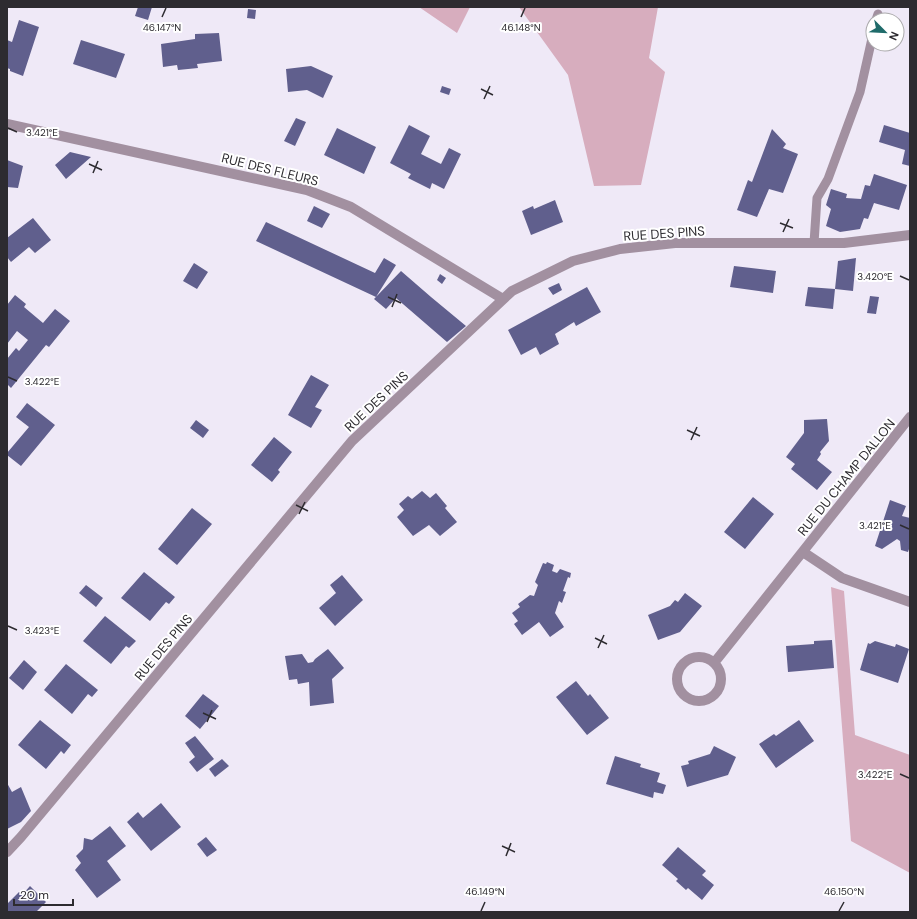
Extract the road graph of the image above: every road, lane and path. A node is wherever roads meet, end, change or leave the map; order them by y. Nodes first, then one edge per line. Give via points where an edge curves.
1 (869, 52) edge
2 (7, 124) edge
3 (910, 235) edge
4 (814, 243) junction
5 (503, 299) junction
6 (910, 417) edge
7 (803, 552) junction
8 (910, 602) edge
9 (714, 663) junction
10 (7, 852) edge

1 - 4 lane via 860,92 828,179 817,198
2 - 5 street, RUE DES FLEURS via 307,190 351,208
3 - 4 street, RUE DES PINS via 844,243
4 - 5 street, RUE DES PINS via 675,242 620,249 573,261 512,291
5 - 10 street, RUE DES PINS via 352,441
6 - 7 street, RUE DU CHAMP DALLON
7 - 8 street, RUE DU CHAMP DALLON via 842,578
7 - 9 street, RUE DU CHAMP DALLON
9 - 9 street via 708,659 694,657 682,664 677,678 680,692 700,702 713,696 718,690 721,676

